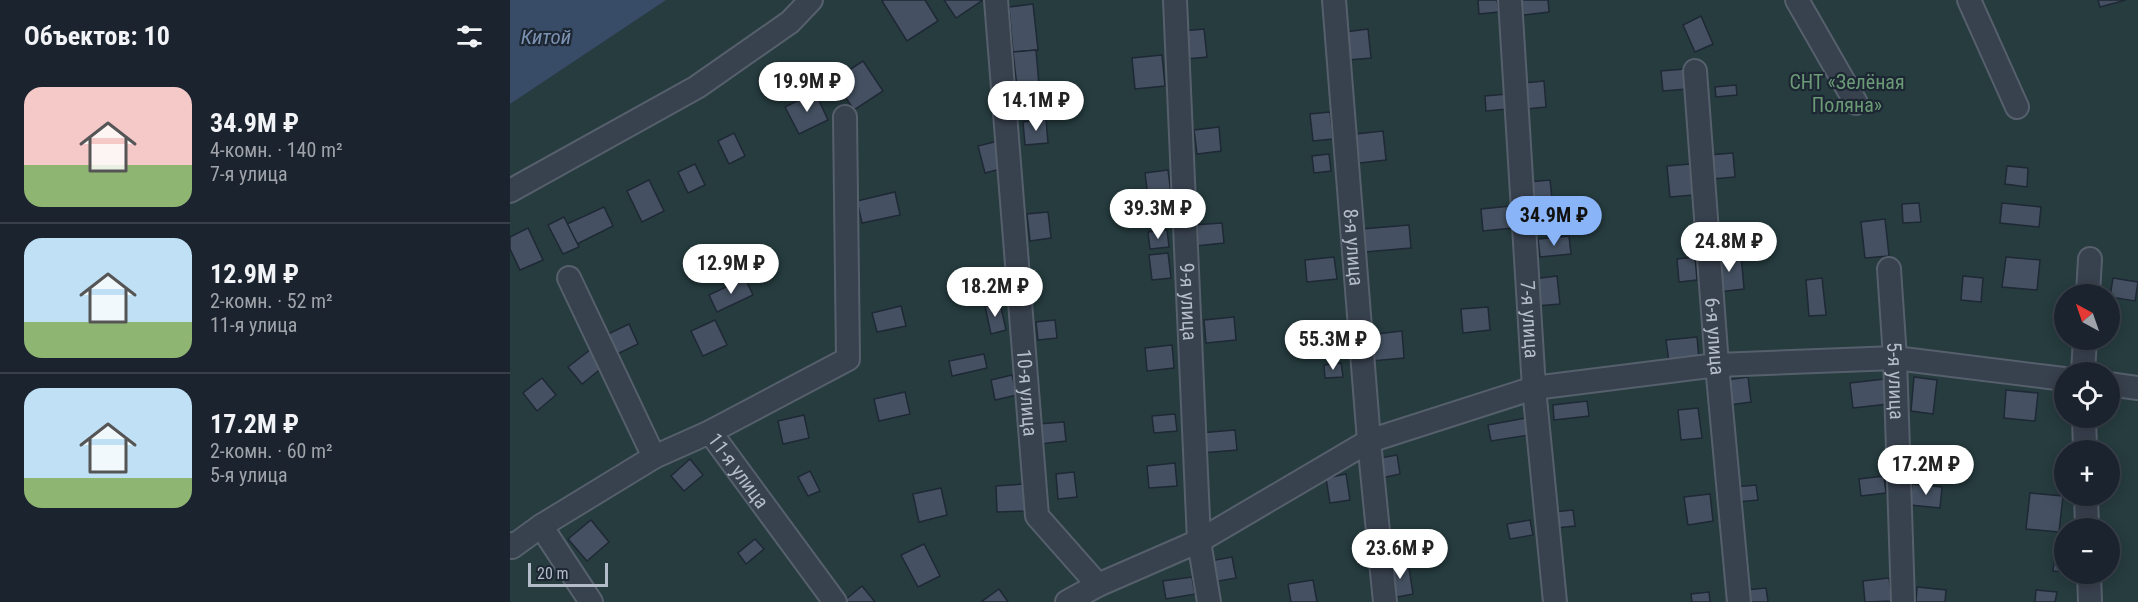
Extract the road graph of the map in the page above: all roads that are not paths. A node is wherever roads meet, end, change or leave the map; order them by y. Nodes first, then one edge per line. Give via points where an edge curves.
1 (811, 0) edge
2 (996, 0) edge
3 (1175, 0) edge
4 (1334, 0) edge
5 (1510, 0) edge
6 (1969, 0) edge
7 (1807, 3) edge
8 (1695, 70) dead end
9 (1856, 103) dead end
10 (2017, 107) dead end
11 (845, 117) dead end
12 (510, 191) edge
13 (2090, 259) dead end
14 (1889, 269) dead end
15 (569, 278) dead end
16 (2089, 284) edge
17 (1895, 358) junction
18 (1717, 365) junction
19 (2054, 378) edge
20 (2120, 386) edge
21 (1534, 388) junction
22 (2138, 388) edge
23 (711, 432) junction
24 (1369, 441) junction
25 (654, 457) junction
26 (541, 526) junction
27 (1199, 541) junction
28 (510, 544) edge
29 (2089, 584) edge
30 (1098, 585) junction
31 (591, 602) edge
32 (835, 602) edge
33 (1067, 602) edge
34 (1209, 602) edge
35 (1385, 602) edge
36 (1555, 602) edge
37 (1739, 602) edge
38 (1903, 602) edge
39 (2090, 602) edge

1 - 12 street via 790,22 697,87
2 - 30 street, 10-я улица via 1037,516
3 - 27 street, 9-я улица
4 - 24 street, 8-я улица
5 - 21 street, 7-я улица
6 - 10 street
7 - 9 street
8 - 18 street, 6-я улица
11 - 23 street via 848,358
13 - 16 street
14 - 17 street, 5-я улица
15 - 25 street
17 - 18 street
17 - 19 street
17 - 38 street, 5-я улица
18 - 21 street
18 - 37 street, 6-я улица
20 - 22 street
21 - 24 street
21 - 36 street, 7-я улица
23 - 25 street, 11-я улица
23 - 32 street, 11-я улица
24 - 27 street
24 - 35 street, 8-я улица
25 - 26 street, 11-я улица
26 - 28 street, 11-я улица via 512,547
26 - 31 street
27 - 30 street
27 - 34 street, 9-я улица
29 - 39 street
30 - 33 street

